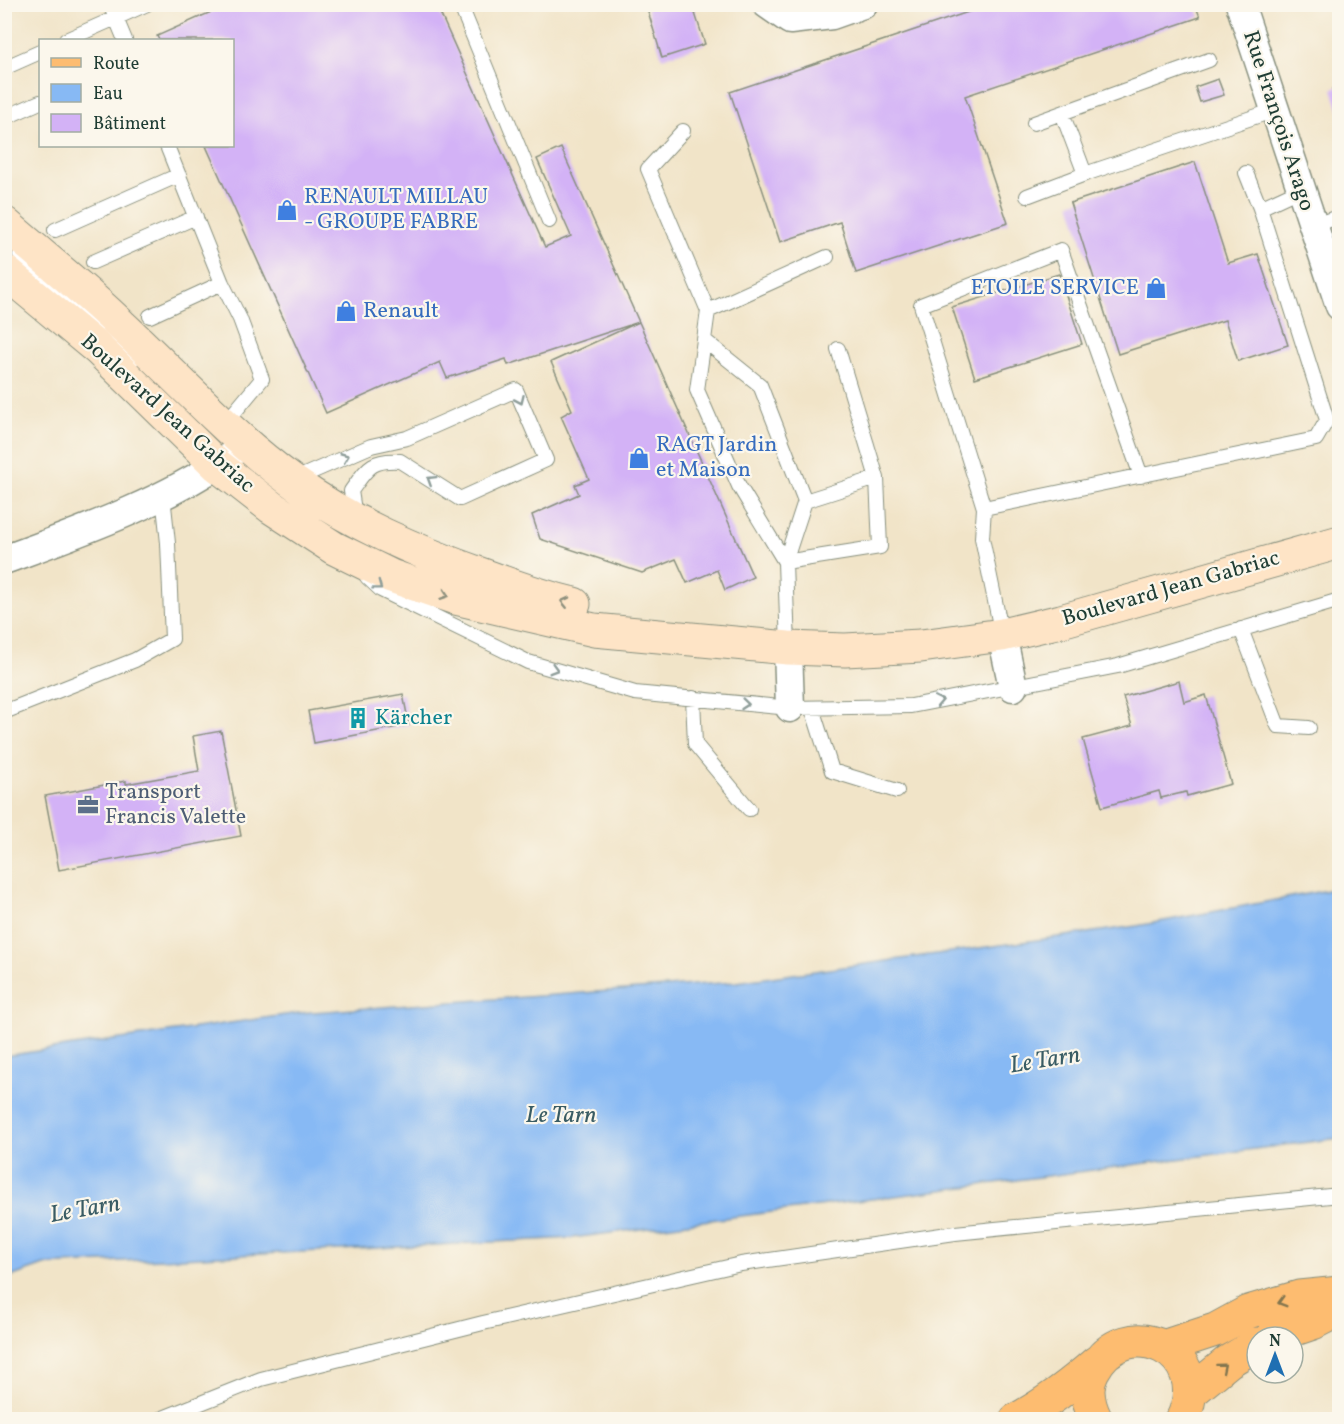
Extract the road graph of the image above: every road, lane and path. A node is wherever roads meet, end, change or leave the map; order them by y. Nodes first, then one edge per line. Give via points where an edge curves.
1 (110, 4) edge
2 (147, 4) edge
3 (460, 4) edge
4 (767, 4) edge
5 (863, 4) edge
6 (1240, 4) edge
7 (115, 18) junction
8 (68, 39) edge
9 (124, 39) edge
10 (39, 52) edge
11 (1209, 60) dead end
12 (4, 68) edge
13 (39, 102) edge
14 (1275, 110) junction
15 (1062, 113) junction
16 (4, 118) edge
17 (1034, 123) dead end
18 (683, 131) dead end
19 (167, 147) edge
20 (1246, 173) dead end
21 (1085, 174) junction
22 (179, 175) junction
23 (1301, 189) junction
24 (1027, 196) dead end
25 (1260, 208) junction
26 (1340, 216) edge
27 (196, 217) junction
28 (549, 221) dead end
29 (4, 225) edge
30 (55, 230) dead end
31 (1321, 239) junction
32 (827, 257) dead end
33 (93, 262) dead end
34 (4, 271) edge
35 (222, 283) junction
36 (1340, 306) edge
37 (708, 311) junction
38 (150, 316) dead end
39 (704, 339) junction
40 (838, 350) dead end
41 (223, 425) junction
42 (223, 461) junction
43 (1141, 476) junction
44 (878, 478) junction
45 (291, 481) junction
46 (163, 496) junction
47 (805, 501) junction
48 (984, 508) junction
49 (356, 521) junction
50 (397, 542) junction
51 (1340, 542) edge
52 (334, 548) junction
53 (4, 560) edge
54 (785, 562) junction
55 (1340, 600) edge
56 (1241, 629) junction
57 (1002, 635) junction
58 (681, 638) junction
59 (788, 648) junction
60 (1013, 687) junction
61 (693, 698) junction
62 (801, 708) junction
63 (4, 712) edge
64 (1309, 728) dead end
65 (897, 791) dead end
66 (748, 809) dead end
67 (1340, 1195) edge
68 (1340, 1293) edge
69 (1340, 1309) edge
70 (1305, 1326) edge
71 (1163, 1347) junction
72 (1245, 1351) edge
73 (1097, 1362) junction
74 (1186, 1406) edge
75 (159, 1419) edge
76 (1016, 1419) edge
77 (1096, 1419) edge

1 - 7 lane
2 - 7 lane
3 - 28 lane
4 - 5 street via 790,20 832,15
6 - 14 street, Rue François Arago
7 - 8 lane
7 - 9 lane
10 - 12 lane
11 - 15 lane
13 - 16 lane
14 - 21 lane
14 - 23 street, Rue François Arago
15 - 17 lane
15 - 21 lane
18 - 37 lane via 648,170
19 - 22 lane
20 - 25 lane
21 - 24 lane
22 - 27 lane
22 - 30 lane
23 - 25 lane
23 - 31 street, Rue François Arago
25 - 43 lane via 1327,420 1316,440
26 - 31 lane
27 - 33 lane
27 - 35 lane
29 - 41 main road, Boulevard Jean Gabriac via 121,324
29 - 42 street, Boulevard Jean Gabriac via 53,287 108,337
31 - 36 street, Rue François Arago
32 - 37 lane
34 - 42 main road, Boulevard Jean Gabriac
35 - 38 lane
35 - 41 lane via 262,379
37 - 39 lane
39 - 47 lane via 760,385
39 - 54 lane via 697,390 739,486
40 - 44 lane
41 - 42 lane
41 - 45 main road, Boulevard Jean Gabriac
42 - 46 street
42 - 50 street, Boulevard Jean Gabriac via 324,522
42 - 52 main road, Boulevard Jean Gabriac via 271,507
43 - 48 lane
43 - 48 lane via 1061,250 921,305
44 - 47 lane
44 - 54 lane via 880,547
45 - 49 main road, Boulevard Jean Gabriac
45 -> 49 lane via 371,447 407,438 516,390 546,460 460,499 400,460 369,466 351,491
46 - 53 street
46 - 63 lane via 172,639 135,660
47 - 54 lane
48 - 57 lane via 982,538
49 - 50 main road, Boulevard Jean Gabriac
58 -> 50 main road, Boulevard Jean Gabriac via 619,614 547,598
51 - 57 main road, Boulevard Jean Gabriac
52 -> 58 main road, Boulevard Jean Gabriac via 391,576 454,598 594,630
52 -> 61 lane via 381,590 528,662 635,693
54 - 59 lane
55 - 56 lane
56 - 60 lane via 1118,666
56 - 64 lane via 1278,726
57 - 59 main road, Boulevard Jean Gabriac via 921,646
57 - 60 street
58 - 59 main road, Boulevard Jean Gabriac
59 - 62 street
62 -> 60 lane via 911,706
61 -> 62 lane
61 - 66 lane via 695,744
62 - 65 lane via 832,771
67 - 75 lane via 955,1233 741,1264 261,1379
68 -> 71 main road via 1299,1298 1248,1312 1215,1330
69 - 70 main road
71 - 73 main road via 1149,1341 1120,1344
71 - 74 main road via 1183,1366 1189,1379
74 -> 72 main road via 1229,1361
73 - 76 main road via 1070,1386
73 - 77 main road via 1088,1392

